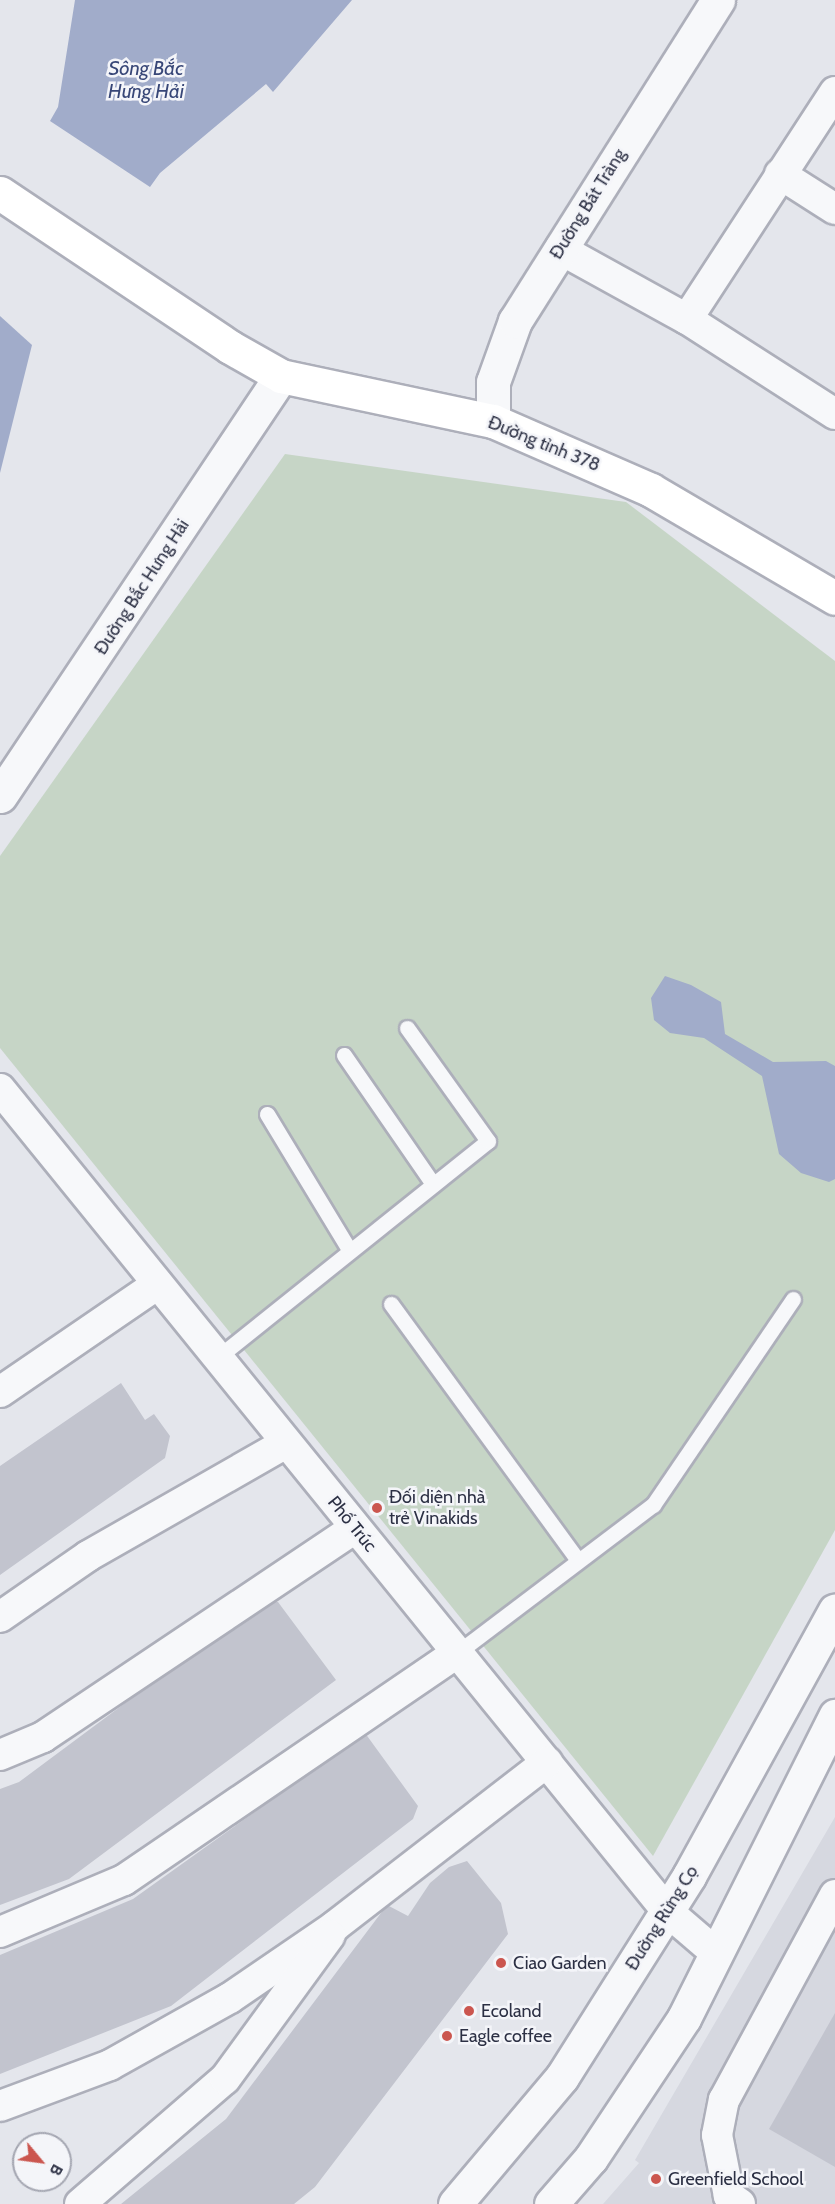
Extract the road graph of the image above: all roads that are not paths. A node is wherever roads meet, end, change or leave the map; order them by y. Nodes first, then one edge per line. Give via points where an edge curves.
1 (718, 0) edge
2 (835, 92) edge
3 (780, 174) junction
4 (0, 193) edge
5 (835, 209) edge
6 (560, 249) junction
7 (687, 319) junction
8 (281, 376) junction
9 (835, 414) edge
10 (493, 421) junction
11 (835, 598) edge
12 (0, 796) edge
13 (407, 1028) dead end
14 (344, 1055) dead end
15 (0, 1089) edge
16 (267, 1114) dead end
17 (433, 1184) junction
18 (350, 1251) junction
19 (158, 1284) junction
20 (793, 1299) dead end
21 (391, 1304) dead end
22 (217, 1358) junction
23 (0, 1392) edge
24 (286, 1443) junction
25 (355, 1528) junction
26 (578, 1560) junction
27 (835, 1610) edge
28 (0, 1617) edge
29 (457, 1653) junction
30 (835, 1716) edge
31 (0, 1755) edge
32 (547, 1762) junction
33 (835, 1895) edge
34 (667, 1911) junction
35 (336, 1926) junction
36 (0, 1932) edge
37 (716, 1953) junction
38 (0, 2106) edge
39 (80, 2204) edge
40 (454, 2204) edge
41 (551, 2204) edge
42 (740, 2204) edge

1 - 6 street, Đường Bát Tràng
2 - 3 street
3 - 5 street
3 - 7 street
4 - 8 main road, Đường tỉnh 378 via 230,347
6 - 7 street
6 - 10 street, Đường Bát Tràng via 515,321 500,357 493,382
7 - 9 street
8 - 10 main road, Đường tỉnh 378
8 - 12 street, Đường Bắc Hưng Hải
10 - 11 main road, Đường tỉnh 378 via 651,490
13 - 17 lane via 488,1141
14 - 17 lane
15 - 19 street, Phố Trúc
16 - 18 lane
17 - 18 lane
18 - 22 lane
19 - 22 street, Phố Trúc
19 - 23 street
20 - 26 lane via 652,1505
21 - 26 lane
22 - 24 street, Phố Trúc
24 - 25 street, Phố Trúc
24 - 28 street via 88,1556
25 - 29 street, Phố Trúc
25 - 31 street via 43,1737
26 - 29 lane
27 - 34 street, Đường Rừng Cọ
29 - 32 street, Phố Trúc
29 - 36 street via 124,1880
30 - 37 street
32 - 34 street, Phố Trúc
32 - 35 street
33 - 42 street via 724,2100 717,2135 729,2196
34 - 37 street, Phố Trúc
34 - 40 street, Đường Rừng Cọ via 562,2077
35 - 38 street via 175,2031 110,2065
35 - 39 street via 225,2079
37 - 41 street via 684,2018 591,2158

